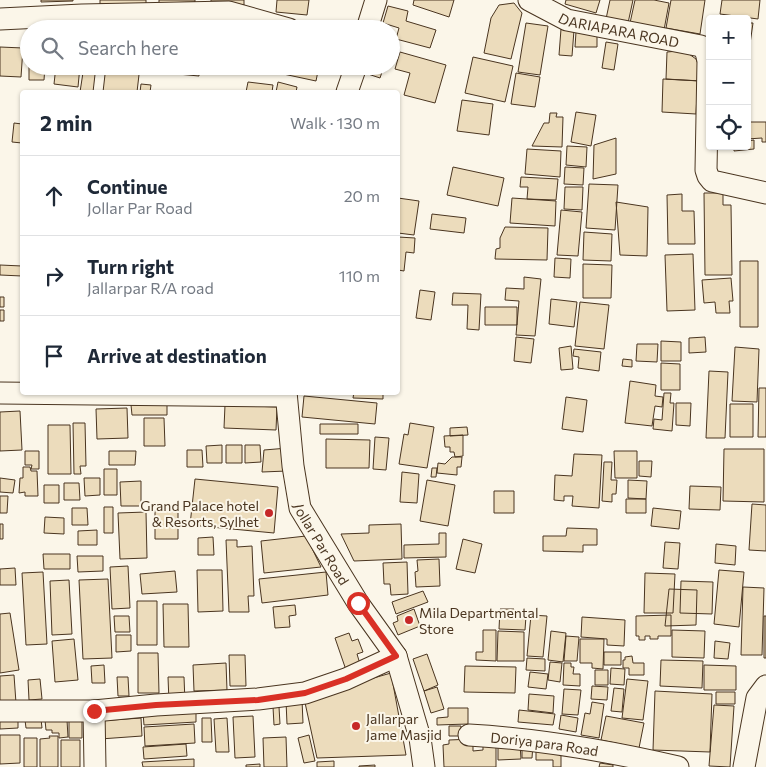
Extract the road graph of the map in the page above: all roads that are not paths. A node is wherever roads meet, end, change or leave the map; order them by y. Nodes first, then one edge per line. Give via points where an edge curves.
1 (376, 0) edge
2 (529, 0) edge
3 (82, 8) edge
4 (0, 20) edge
5 (258, 20) edge
6 (370, 20) edge
7 (353, 75) edge
8 (348, 90) edge
9 (766, 193) edge
10 (0, 393) edge
11 (20, 393) edge
12 (286, 395) edge
13 (396, 656) junction
14 (766, 686) edge
15 (0, 711) edge
16 (94, 711) junction
17 (469, 735) dead end
18 (94, 767) edge
19 (424, 767) edge
20 (678, 767) edge
21 (744, 767) edge

1 - 6 street
2 - 9 street, DARIAPARA ROAD via 567,20 701,46 708,61 708,176 712,181
3 - 4 street
3 - 5 street via 229,12
7 - 8 street
10 - 11 street
12 - 13 street, Jollar Par Road via 300,508 358,603
13 - 16 street via 305,693 258,700
13 - 19 street, Jollar Par Road via 420,738
14 - 21 street via 757,698
15 - 16 street
16 - 18 street
17 - 20 street, Doriya para Road via 520,738

